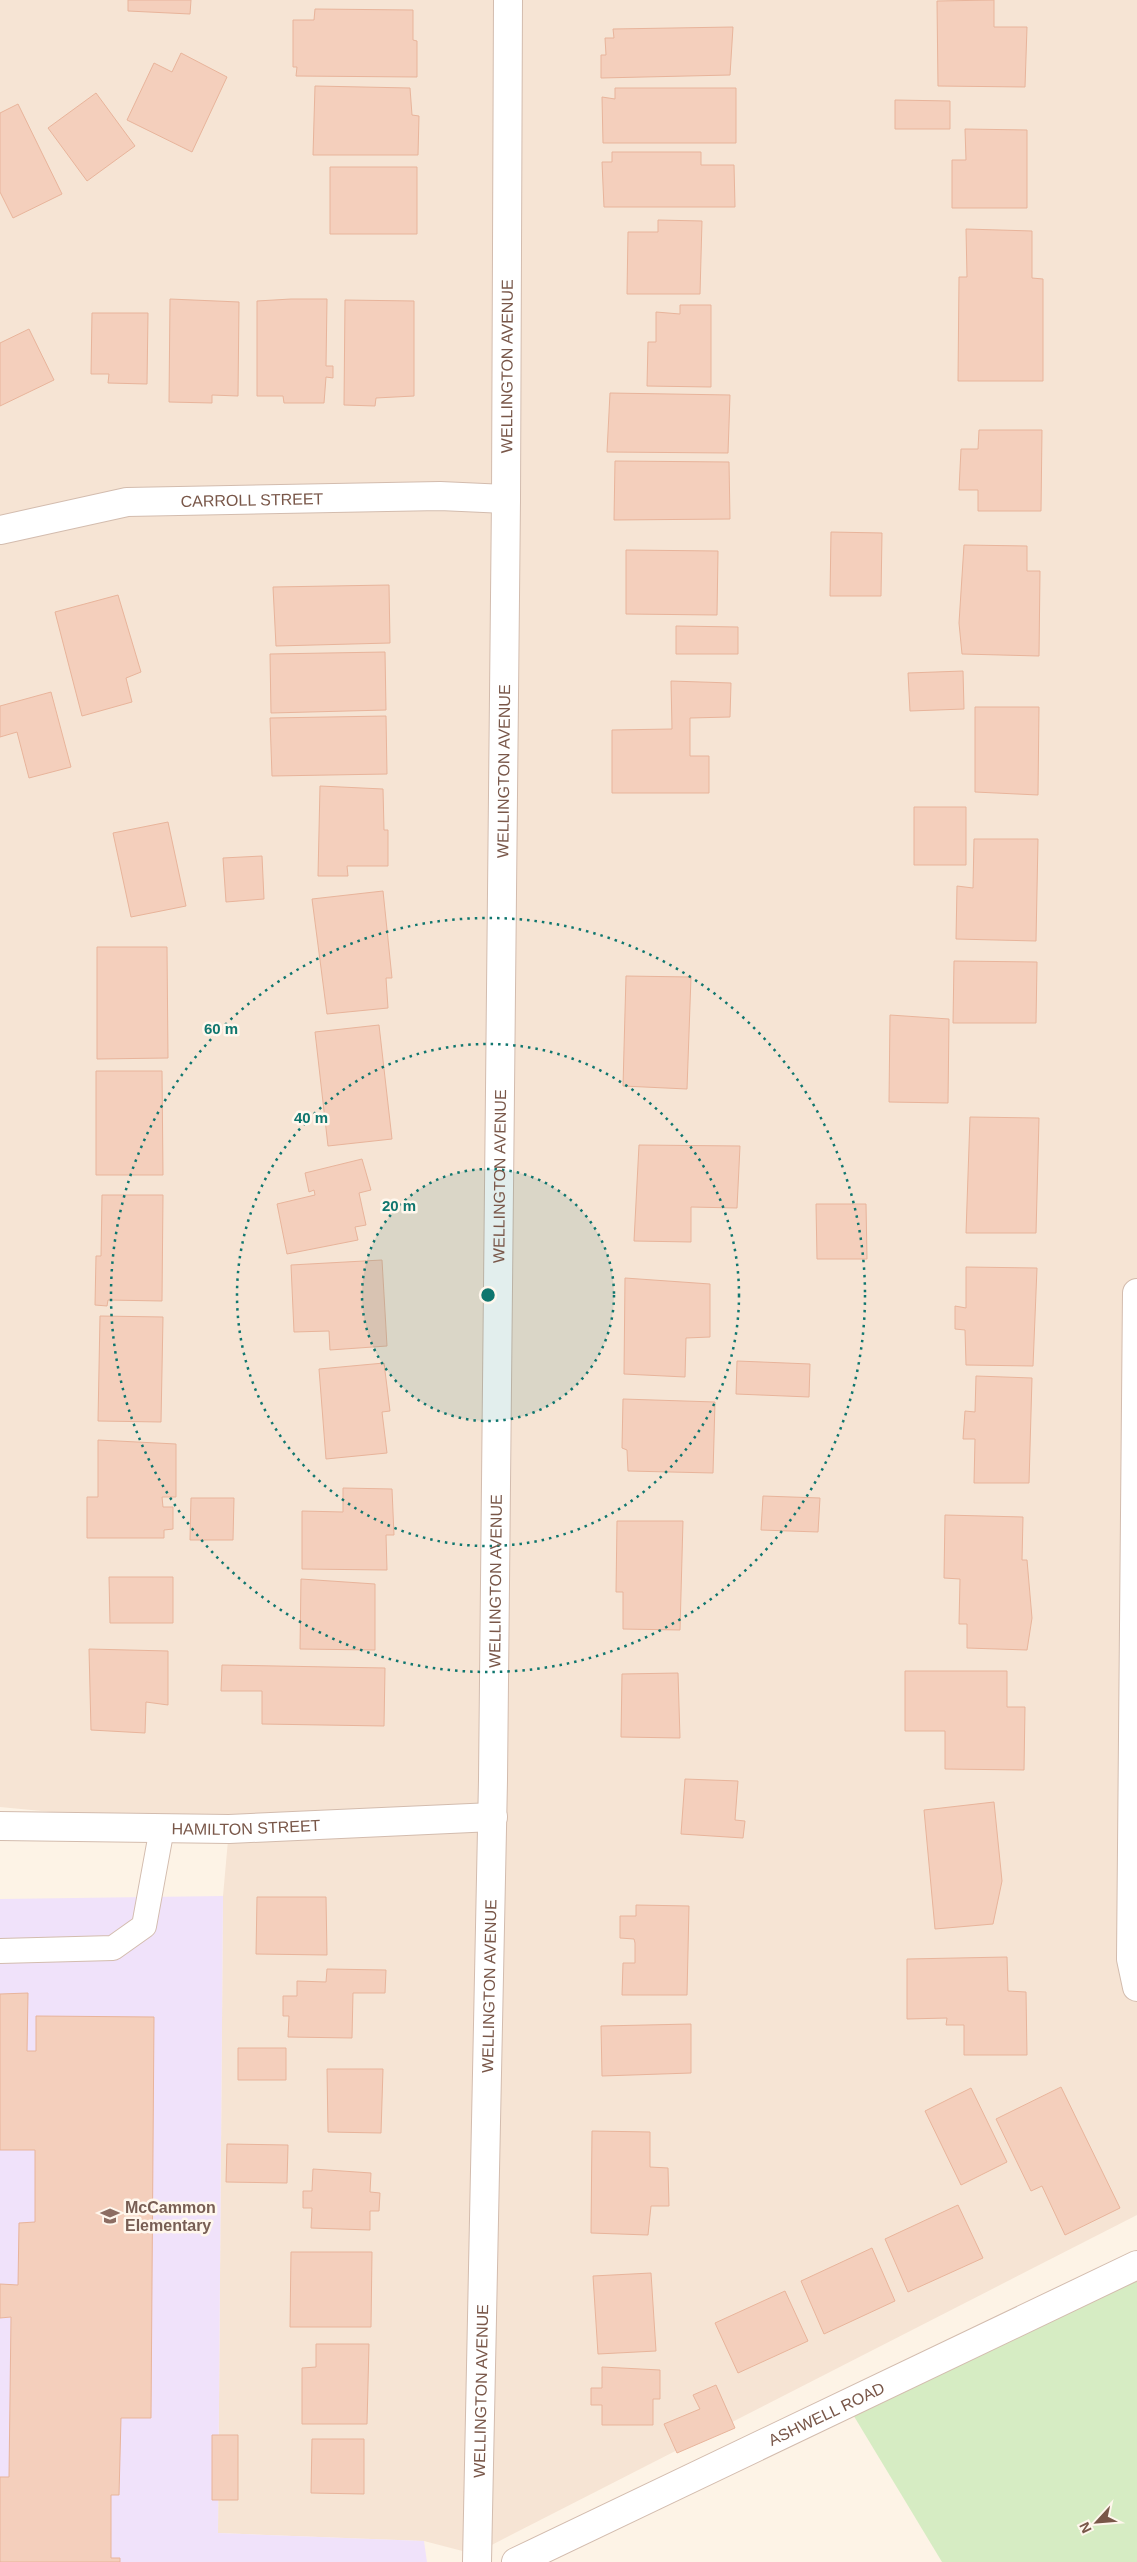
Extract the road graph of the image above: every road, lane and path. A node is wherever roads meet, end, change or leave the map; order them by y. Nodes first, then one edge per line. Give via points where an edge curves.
1 (508, 0) edge
2 (506, 499) junction
3 (0, 530) edge
4 (1137, 1293) edge
5 (493, 1817) junction
6 (0, 1826) edge
7 (162, 1828) junction
8 (0, 1951) edge
9 (1137, 1987) edge
10 (1137, 2265) edge
11 (477, 2562) edge
12 (516, 2562) edge

1 - 2 street, WELLINGTON AVENUE
2 - 3 street, CARROLL STREET via 440,496 127,502
2 - 5 street, WELLINGTON AVENUE
4 - 9 street via 1132,1949
5 - 7 street, HAMILTON STREET via 229,1829
5 - 11 street, WELLINGTON AVENUE
6 - 7 street, HAMILTON STREET
7 - 8 lane via 144,1926 113,1948
10 - 12 street, ASHWELL ROAD

